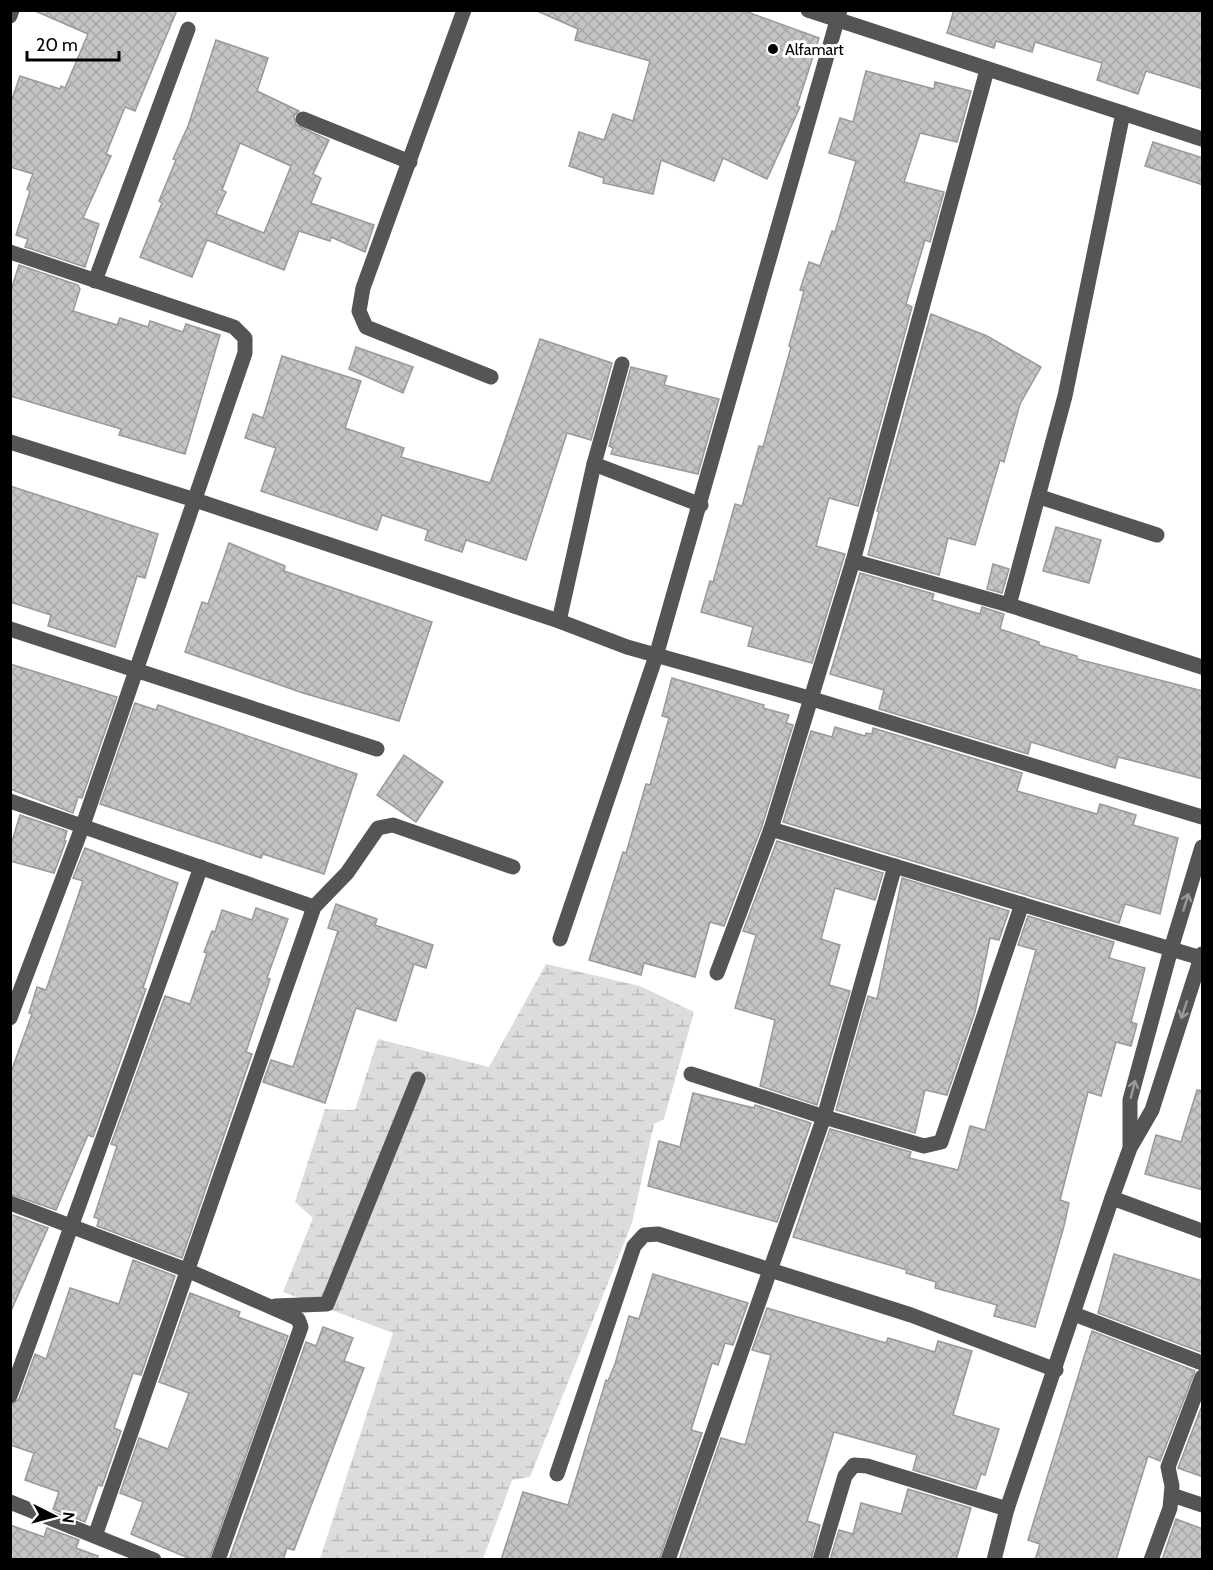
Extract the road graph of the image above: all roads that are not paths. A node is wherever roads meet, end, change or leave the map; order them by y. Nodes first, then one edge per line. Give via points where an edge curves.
1 (12, 10) edge
2 (464, 10) edge
3 (808, 10) edge
4 (10, 16) edge
5 (839, 16) edge
6 (188, 29) dead end
7 (987, 70) junction
8 (1123, 113) junction
9 (303, 119) dead end
10 (1203, 139) edge
11 (410, 162) junction
12 (10, 252) edge
13 (95, 281) junction
14 (622, 364) dead end
15 (491, 377) dead end
16 (10, 442) edge
17 (594, 464) junction
18 (1040, 497) junction
19 (195, 500) junction
20 (701, 505) junction
21 (1157, 535) dead end
22 (853, 561) junction
23 (1009, 605) junction
24 (559, 621) junction
25 (10, 629) edge
26 (656, 656) junction
27 (1203, 667) edge
28 (137, 672) junction
29 (810, 698) junction
30 (377, 749) dead end
31 (10, 801) edge
32 (1203, 817) edge
33 (83, 825) junction
34 (771, 829) junction
35 (1203, 848) edge
36 (895, 866) junction
37 (201, 867) junction
38 (513, 867) dead end
39 (1022, 904) junction
40 (314, 907) junction
41 (560, 939) dead end
42 (1171, 949) junction
43 (1202, 956) edge
44 (717, 973) dead end
45 (10, 1018) edge
46 (1142, 1052) junction
47 (1167, 1062) junction
48 (691, 1074) dead end
49 (418, 1079) dead end
50 (824, 1117) junction
51 (1130, 1148) junction
52 (1112, 1198) junction
53 (10, 1203) edge
54 (71, 1225) junction
55 (1203, 1231) edge
56 (772, 1270) junction
57 (189, 1271) junction
58 (271, 1306) junction
59 (1074, 1314) junction
60 (1203, 1363) edge
61 (1056, 1370) junction
62 (1203, 1377) edge
63 (10, 1396) edge
64 (557, 1474) dead end
65 (1172, 1494) junction
66 (10, 1502) edge
67 (1203, 1505) edge
68 (1007, 1509) junction
69 (94, 1536) junction
70 (154, 1560) edge
71 (218, 1560) edge
72 (668, 1560) edge
73 (820, 1560) edge
74 (994, 1560) edge
75 (1151, 1560) edge

1 - 4 street
2 - 11 street
3 - 5 street
5 - 7 street
5 - 20 street
6 - 13 street
7 - 8 street
7 - 22 street
8 - 10 street
8 - 18 street via 1065,396
9 - 11 street
11 - 15 street via 363,288 359,311 366,327
12 - 13 street
13 - 19 street via 234,327 245,338 245,352
14 - 17 street
16 - 19 street
17 - 20 street
17 - 24 street
18 - 21 street
18 - 23 street
19 - 24 street
19 - 28 street
20 - 26 street
22 - 23 street
22 - 29 street
23 - 27 street
24 - 26 street
25 - 28 street
26 - 29 street
26 - 41 street
28 - 30 street
28 - 33 street
29 - 32 street
29 - 34 street
31 - 33 street
33 - 37 street
33 - 45 street
34 - 36 street
34 - 44 street
42 -> 35 street
36 - 39 street
36 - 50 street
37 - 40 street
37 - 54 street
38 - 40 street via 393,825 378,828 347,873
39 - 42 street
39 - 50 street via 940,1142 924,1146
40 - 57 street
42 - 43 street
42 - 46 street
43 -> 47 street
46 - 47 street
51 -> 46 street via 1130,1100
47 - 51 street via 1152,1110
48 - 50 street
49 - 58 street via 327,1304
50 - 56 street
51 - 52 street
52 - 55 street
52 - 59 street
53 - 54 street
54 - 57 street
54 - 63 street
56 - 61 street via 911,1315
56 - 64 street via 658,1234 644,1235 634,1246
56 - 72 street
57 - 58 street
57 - 69 street
58 - 71 street via 298,1319 301,1327
59 - 60 street
59 - 61 street
61 - 68 street
62 - 65 street via 1168,1467
65 - 67 street
65 - 75 street
66 - 69 street
68 - 73 street via 854,1465 845,1476
68 - 74 street
69 - 70 street

